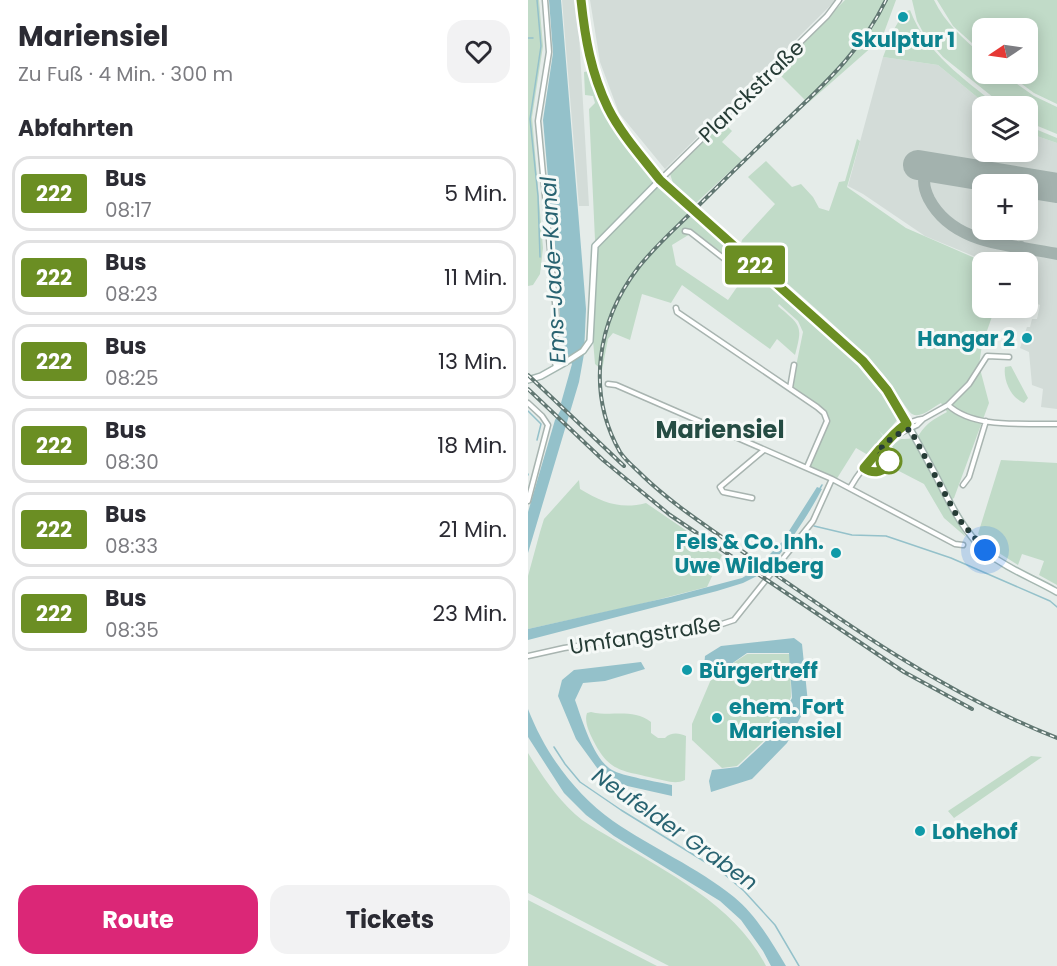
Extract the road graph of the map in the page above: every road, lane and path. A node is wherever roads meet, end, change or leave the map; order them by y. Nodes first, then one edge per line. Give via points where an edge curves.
1 (545, 0) edge
2 (581, 0) edge
3 (839, 0) edge
4 (660, 180) junction
5 (685, 231) dead end
6 (765, 274) junction
7 (675, 308) dead end
8 (1009, 357) dead end
9 (794, 365) dead end
10 (556, 368) junction
11 (528, 380) edge
12 (608, 384) dead end
13 (790, 388) junction
14 (528, 403) edge
15 (948, 405) junction
16 (986, 421) junction
17 (1057, 424) edge
18 (909, 426) junction
19 (764, 450) junction
20 (807, 467) junction
21 (832, 479) junction
22 (963, 485) dead end
23 (850, 488) junction
24 (752, 498) dead end
25 (528, 501) edge
26 (963, 545) dead end
27 (1057, 592) edge
28 (528, 656) edge

1 - 10 street via 549,51 538,121 557,324 553,353
2 - 4 street via 588,54 609,109
3 - 4 street, Planckstraße
4 - 6 street
4 - 10 street via 595,246 592,333 583,351
5 - 6 street via 754,282
6 - 18 street via 863,361
7 - 13 street
8 - 15 street via 987,356 969,384
9 - 13 street
10 - 11 street
12 - 19 street
13 - 20 street via 824,413 828,421
14 - 25 street via 548,425
15 - 16 street via 969,418
15 - 18 street
16 - 17 street
16 - 22 street
18 - 23 street via 899,429 877,452
18 - 27 street via 958,518 977,542 1003,564
19 - 20 street
19 - 24 street via 718,487 723,492
20 - 21 street
21 - 23 street
21 - 28 street, Umfangstraße via 813,521 734,620
23 - 26 street

